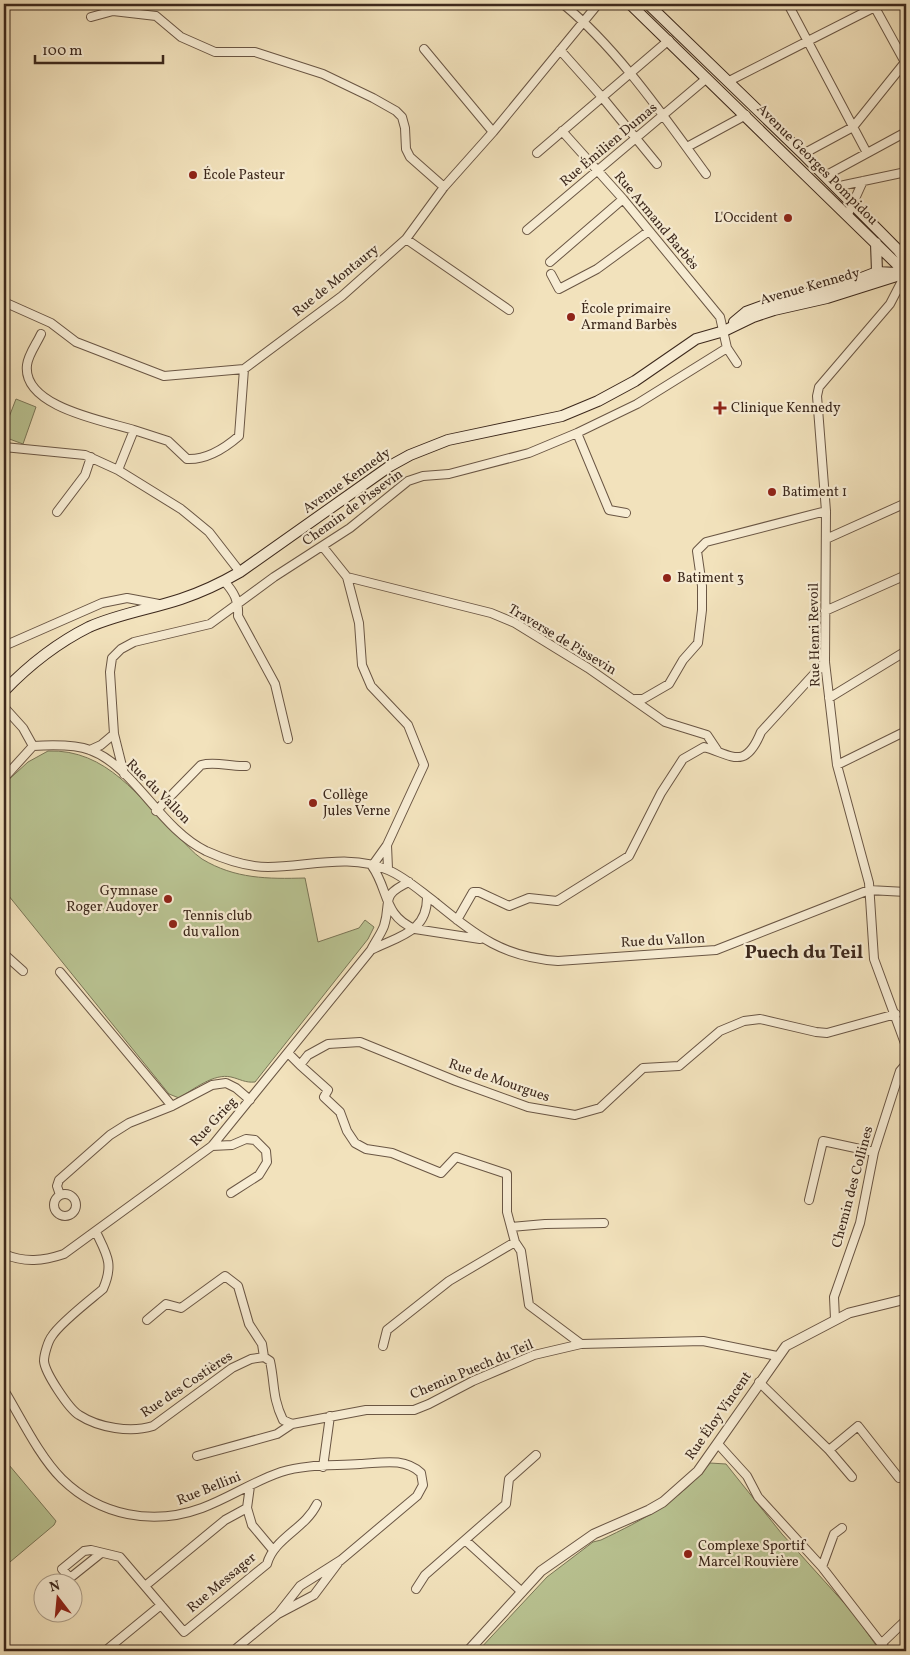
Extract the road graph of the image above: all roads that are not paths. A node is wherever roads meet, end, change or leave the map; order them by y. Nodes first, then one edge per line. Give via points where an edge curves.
1 (564, 4) edge
2 (598, 4) edge
3 (630, 4) edge
4 (648, 4) edge
5 (788, 4) edge
6 (874, 5) edge
7 (91, 17) dead end
8 (583, 20) junction
9 (669, 40) junction
10 (808, 40) junction
11 (424, 49) dead end
12 (560, 50) junction
13 (906, 63) edge
14 (629, 74) junction
15 (707, 78) junction
16 (729, 81) junction
17 (602, 97) junction
18 (746, 114) junction
19 (663, 115) junction
20 (853, 127) junction
21 (562, 131) junction
22 (493, 132) junction
23 (906, 132) edge
24 (636, 138) junction
25 (687, 147) junction
26 (537, 153) dead end
27 (867, 153) junction
28 (803, 154) junction
29 (657, 164) dead end
30 (598, 170) junction
31 (906, 172) edge
32 (706, 174) dead end
33 (825, 176) junction
34 (863, 181) junction
35 (444, 187) junction
36 (835, 187) junction
37 (623, 199) junction
38 (853, 204) junction
39 (848, 214) junction
40 (528, 230) dead end
41 (649, 231) junction
42 (406, 239) junction
43 (876, 243) junction
44 (550, 262) dead end
45 (877, 272) junction
46 (906, 273) edge
47 (551, 274) dead end
48 (4, 302) edge
49 (510, 310) dead end
50 (724, 332) junction
51 (41, 334) dead end
52 (727, 348) junction
53 (737, 363) dead end
54 (244, 369) junction
55 (134, 430) junction
56 (577, 433) junction
57 (4, 448) edge
58 (91, 457) junction
59 (118, 470) junction
60 (906, 503) edge
61 (826, 511) junction
62 (57, 512) dead end
63 (626, 513) dead end
64 (826, 539) junction
65 (323, 547) junction
66 (240, 572) junction
67 (906, 575) edge
68 (348, 576) junction
69 (224, 581) junction
70 (161, 604) junction
71 (239, 604) junction
72 (825, 611) junction
73 (4, 646) edge
74 (906, 651) edge
75 (825, 662) junction
76 (4, 691) edge
77 (829, 698) junction
78 (635, 699) junction
79 (4, 707) edge
80 (906, 731) edge
81 (114, 734) junction
82 (288, 739) dead end
83 (33, 746) junction
84 (90, 750) junction
85 (717, 750) junction
86 (838, 765) junction
87 (246, 766) dead end
88 (124, 774) junction
89 (4, 778) edge
90 (156, 810) junction
91 (387, 845) junction
92 (372, 866) junction
93 (388, 870) junction
94 (409, 882) junction
95 (869, 890) junction
96 (906, 892) edge
97 (427, 896) junction
98 (387, 899) junction
99 (457, 920) junction
100 (415, 928) junction
101 (482, 939) junction
102 (371, 950) junction
103 (4, 954) edge
104 (23, 971) dead end
105 (60, 972) dead end
106 (896, 1014) junction
107 (906, 1046) edge
108 (288, 1053) junction
109 (906, 1064) edge
110 (300, 1065) junction
111 (250, 1100) junction
112 (172, 1106) junction
113 (212, 1146) junction
114 (874, 1152) junction
115 (231, 1193) dead end
116 (60, 1195) dead end
117 (809, 1200) dead end
118 (604, 1224) dead end
119 (511, 1227) junction
120 (96, 1232) junction
121 (515, 1242) junction
122 (4, 1254) edge
123 (906, 1299) edge
124 (836, 1319) junction
125 (147, 1320) dead end
126 (581, 1344) junction
127 (383, 1346) dead end
128 (777, 1356) junction
129 (264, 1357) junction
130 (759, 1382) junction
131 (4, 1390) edge
132 (330, 1416) junction
133 (292, 1424) junction
134 (718, 1444) junction
135 (829, 1450) junction
136 (536, 1455) dead end
137 (197, 1456) dead end
138 (323, 1466) junction
139 (852, 1477) dead end
140 (899, 1478) dead end
141 (250, 1486) junction
142 (317, 1504) dead end
143 (246, 1508) junction
144 (842, 1528) dead end
145 (466, 1540) junction
146 (273, 1550) junction
147 (100, 1554) junction
148 (341, 1560) junction
149 (822, 1567) junction
150 (145, 1586) junction
151 (416, 1590) dead end
152 (522, 1592) junction
153 (161, 1605) junction
154 (278, 1614) junction
155 (906, 1620) edge
156 (882, 1643) junction
157 (105, 1651) edge
158 (233, 1651) edge
159 (468, 1651) edge
160 (887, 1651) edge

1 - 8 street
2 - 8 street, Rue de Montaury
3 - 9 main road, Avenue Georges Pompidou
4 - 16 main road, Avenue Georges Pompidou
5 - 10 street
6 - 10 street
6 - 13 street
7 - 35 street via 113,11 156,16 180,37 215,52 255,52 323,74 373,98 402,118 410,157
8 - 12 street, Rue de Montaury
8 - 14 street
9 - 14 street
9 - 15 main road, Avenue Georges Pompidou
10 - 16 street
10 - 20 street
11 - 22 street
12 - 17 street
12 - 22 street, Rue de Montaury
13 - 20 street
14 - 17 street
14 - 19 street
15 - 18 main road, Avenue Georges Pompidou
15 - 19 street, Rue Émilien Dumas
16 - 28 main road, Avenue Georges Pompidou
17 - 21 street
17 - 24 street
18 - 25 street
18 - 39 main road, Avenue Georges Pompidou
19 - 24 street, Rue Émilien Dumas
19 - 25 street
20 - 27 street
20 - 28 street
21 - 26 street
21 - 30 street, Rue Armand Barbès
22 - 35 street, Rue de Montaury
23 - 27 street
24 - 29 street
24 - 30 street, Rue Émilien Dumas
25 - 32 street
27 - 33 street
28 - 33 main road, Avenue Georges Pompidou
30 - 37 street, Rue Armand Barbès
30 - 40 street, Rue Émilien Dumas
31 - 34 street
33 - 36 main road, Avenue Georges Pompidou
34 - 36 street
34 - 38 street
35 - 42 street, Rue de Montaury
36 - 38 main road, Avenue Georges Pompidou
37 - 41 street, Rue Armand Barbès
37 - 44 street
38 - 39 street
38 - 46 main road, Avenue Georges Pompidou via 904,258
39 - 43 main road, Avenue Georges Pompidou
41 - 47 street via 596,269 559,289
41 - 50 street, Rue Armand Barbès via 720,317
42 - 49 street
42 - 54 street, Rue de Montaury via 342,296
43 - 45 main road
43 - 46 main road, Avenue Georges Pompidou
45 - 46 main road
45 - 50 main road, Avenue Kennedy via 860,280 746,312
46 - 50 main road, Avenue Kennedy via 774,310
46 - 61 street, Rue Henri Revoil via 890,304 819,387 817,396
48 - 54 street via 51,323 76,342 164,376
50 - 52 street
50 - 66 main road, Avenue Kennedy via 696,339 636,381 581,409 539,422 448,440 410,455
51 - 55 street via 27,365 29,382 39,393 57,406
52 - 53 street
52 - 56 street, Chemin de Pissevin via 637,404
54 - 55 street via 239,436 228,446 196,460 187,459 168,442
55 - 59 street
56 - 63 street via 609,510
56 - 65 street, Chemin de Pissevin via 529,453 408,481
57 - 58 street
58 - 59 street
58 - 62 street via 85,475
59 - 66 street via 181,509 209,532
60 - 64 street
61 - 64 street, Rue Henri Revoil
61 - 78 street via 706,542 697,551 702,586 698,643 669,684 644,700
64 - 72 street, Rue Henri Revoil
65 - 68 street
65 - 71 street, Chemin de Pissevin via 274,577
66 - 69 main road, Avenue Kennedy
67 - 72 street
68 - 78 street, Traverse de Pissevin via 503,618 562,651
68 - 91 street via 359,623 362,665 367,678 408,726 424,765
69 - 70 main road, Avenue Kennedy
69 - 71 street
70 - 73 street via 127,598 102,603
70 - 76 main road, Avenue Kennedy via 90,627 51,649
71 - 81 street, Chemin de Pissevin via 210,624 134,642 112,658
71 - 82 street via 238,616 275,684
72 - 75 street, Rue Henri Revoil
74 - 77 street
75 - 77 street, Rue Henri Revoil
75 - 85 street via 761,732 757,742 744,756 734,759
77 - 86 street, Rue Henri Revoil
78 - 85 street, Traverse de Pissevin via 665,722 707,736
79 - 83 street via 23,728
80 - 86 street
81 - 84 street
81 - 88 street, Chemin de Pissevin
83 - 84 street, Rue du Vallon
83 - 89 street
84 - 88 street, Rue du Vallon
85 - 99 street via 704,747 683,759 660,793 629,856 557,901 529,898 510,906 472,892
86 - 95 street, Rue Henri Revoil
87 - 90 street via 232,767 211,762 201,765
88 - 90 street, Rue du Vallon
90 - 92 street, Rue du Vallon via 196,844 226,860 266,867 332,862
91 - 92 street
91 - 93 street
92 - 93 street, Rue du Vallon
92 - 98 street, Rue du Vallon via 380,876
93 - 94 street, Rue du Vallon
94 - 97 street, Rue du Vallon
94 - 98 street via 396,888
95 - 96 street
95 - 101 street, Rue du Vallon via 716,950 536,960
95 - 106 street, Rue Henri Revoil via 874,959
97 - 99 street, Rue du Vallon
97 - 100 street via 426,914
98 - 100 street, Rue du Vallon via 398,920
98 - 102 street, Rue Grieg via 384,925
99 - 101 street, Rue du Vallon
100 - 101 street, Rue du Vallon
100 - 102 street, Rue Grieg
102 - 108 street, Rue Grieg
103 - 104 street
105 - 112 street
106 - 107 street, Rue Henri Revoil
106 - 110 street, Rue de Mourgues via 827,1033 760,1019 744,1021 720,1031 679,1066 643,1068 600,1108 575,1115 528,1107 360,1042 328,1044 308,1055
108 - 110 street
108 - 111 street, Rue Grieg
109 - 114 street, Chemin des Collines via 900,1071
110 - 119 street via 328,1090 324,1096 340,1112 355,1144 392,1153 441,1173 456,1157 507,1174 507,1212
111 - 112 street via 226,1083 212,1085
111 - 113 street, Rue Grieg
112 - 116 street via 129,1122 110,1134 59,1180
113 - 115 street via 232,1145 246,1139 255,1140 266,1151 267,1162 259,1175
113 - 120 street, Rue Grieg
114 - 117 street via 823,1141
114 - 124 street, Chemin des Collines via 860,1223 834,1297
118 - 119 street
119 - 121 street
120 - 122 street, Rue Grieg via 64,1254 49,1259 32,1261
120 - 129 street, Rue des Costières via 109,1259 110,1269 103,1289 52,1336 44,1361 47,1371 78,1414 108,1426 140,1430 153,1426 232,1368
121 - 126 street via 521,1251 529,1305
121 - 127 street via 449,1282 387,1330
123 - 124 street, Rue Éloy Vincent
124 - 128 street, Rue Éloy Vincent via 786,1346
125 - 129 street via 166,1304 181,1308 225,1276 238,1286 249,1324 262,1344
126 - 128 street, Chemin Puech du Teil via 703,1341
126 - 132 street, Chemin Puech du Teil via 534,1355 473,1380 414,1410 366,1410
128 - 130 street, Rue Éloy Vincent
129 - 133 street via 270,1361 273,1396 278,1409 283,1420
130 - 134 street, Rue Éloy Vincent
130 - 135 street
131 - 141 street, Rue Bellini via 61,1477 73,1489 102,1506 148,1518 171,1516 203,1508
132 - 133 street, Chemin Puech du Teil
132 - 138 street
133 - 137 street, Chemin Puech du Teil via 277,1434
134 - 149 street via 747,1476 758,1497
134 - 152 street, Rue Éloy Vincent via 698,1471 663,1502 576,1545 541,1571
135 - 139 street
135 - 140 street via 858,1426
136 - 145 street via 509,1479 506,1504
138 - 141 street, Rue Bellini via 280,1472
138 - 148 street, Rue Bellini via 400,1462 421,1473 423,1485 417,1496
141 - 143 street
142 - 146 street, Rue Messager via 311,1517
143 - 146 street via 252,1525
143 - 150 street via 225,1520
144 - 149 street via 834,1534
145 - 151 street via 425,1575
145 - 152 street
146 - 153 street, Rue Messager via 267,1564 184,1632
147 - 147 street via 70,1578 62,1568 84,1551
147 - 150 street, Rue Messager via 120,1557
148 - 154 street via 300,1586
148 - 154 street via 314,1595
149 - 156 street
150 - 153 street, Rue Messager
152 - 159 street, Rue Éloy Vincent
153 - 157 street
154 - 158 street
155 - 156 street
156 - 160 street

